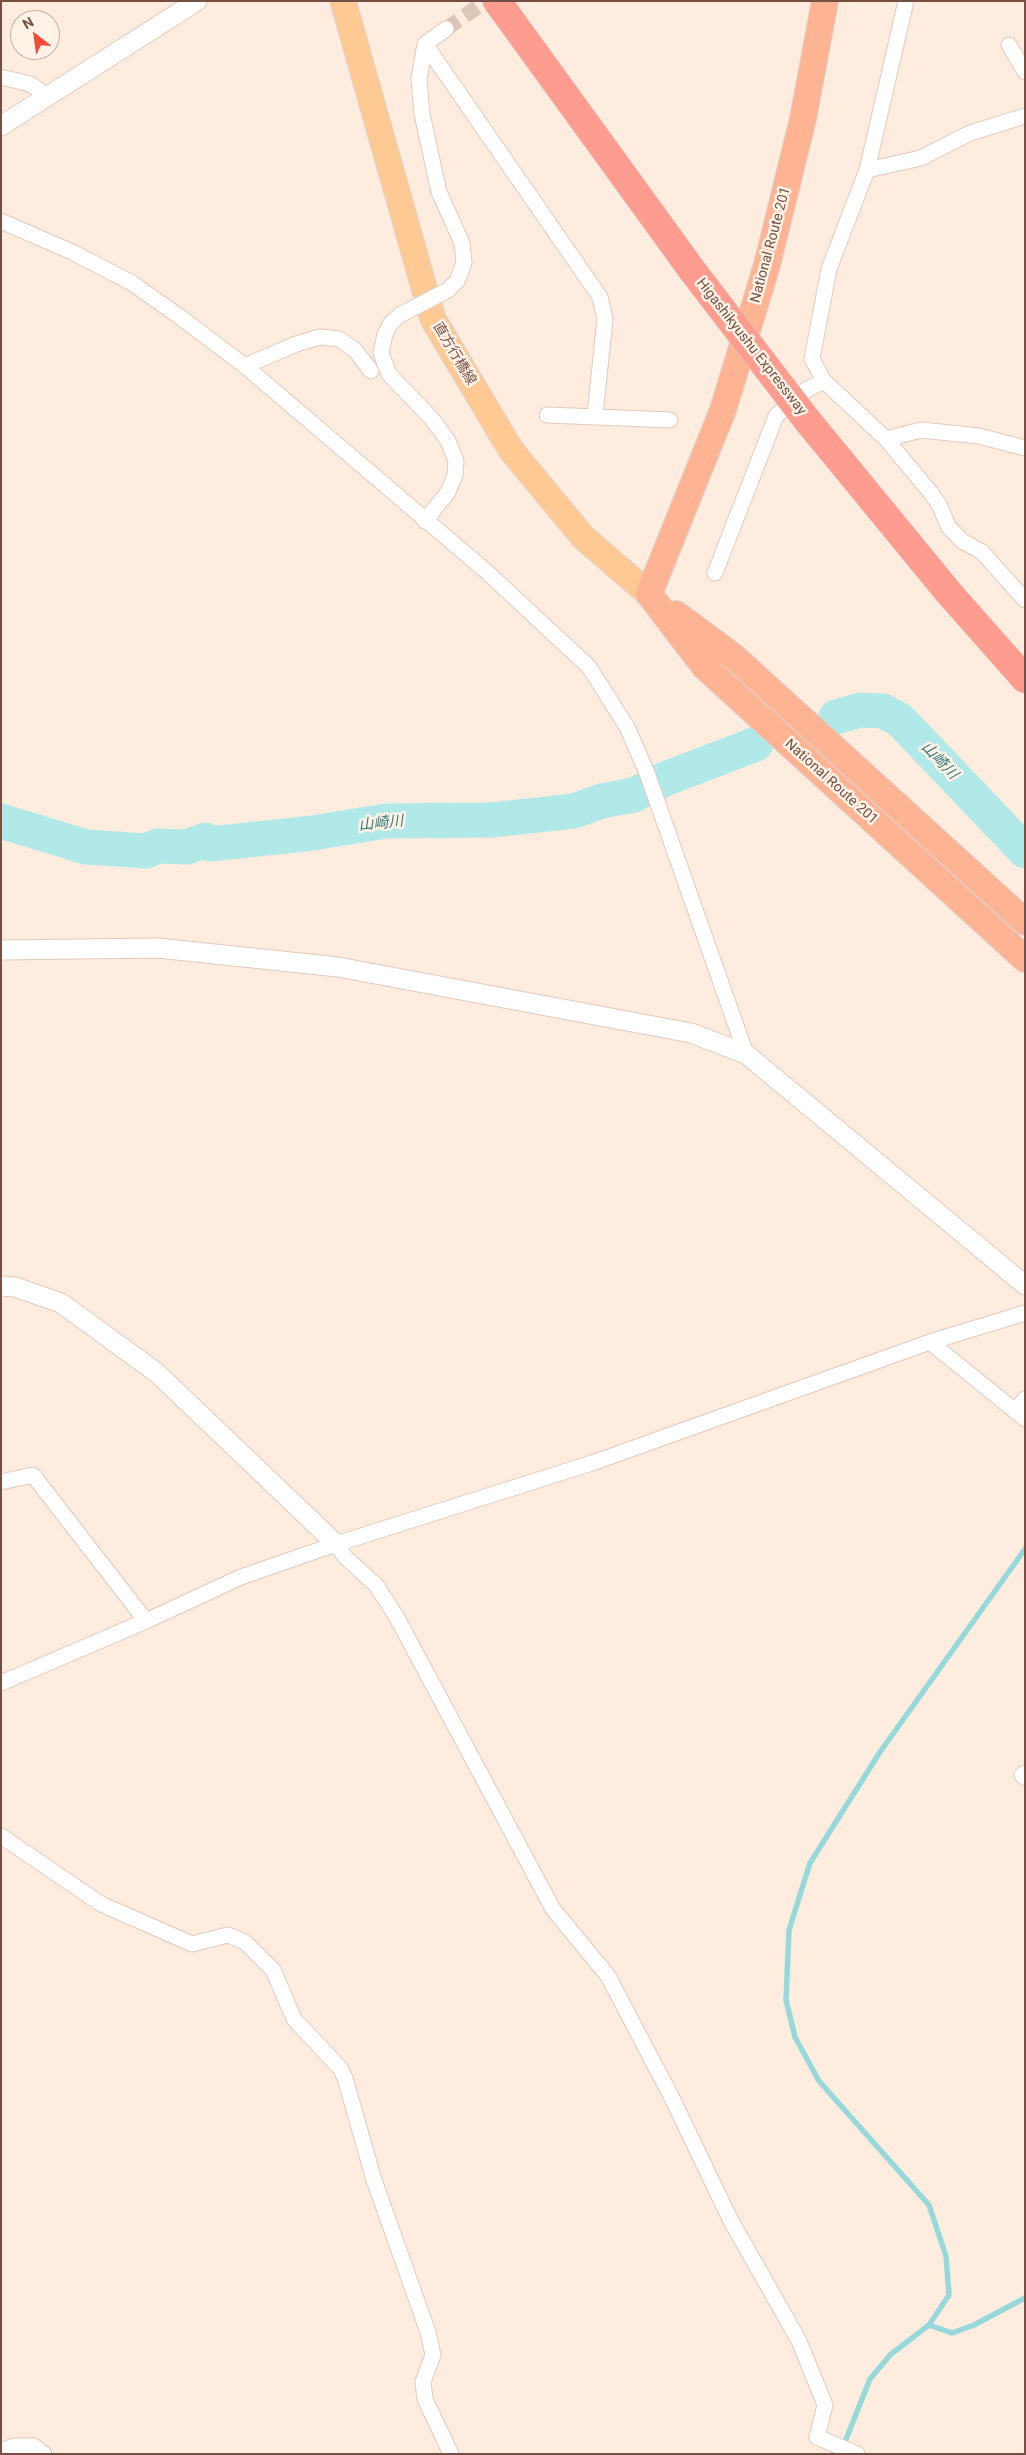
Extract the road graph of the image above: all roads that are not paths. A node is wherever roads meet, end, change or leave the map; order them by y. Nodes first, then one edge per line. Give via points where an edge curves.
1 (197, 1) edge
2 (343, 1) edge
3 (496, 1) edge
4 (825, 1) edge
5 (906, 1) edge
6 (446, 29) tunnel mouth
7 (426, 44) junction
8 (1008, 45) dead end
9 (1025, 72) edge
10 (1, 78) edge
11 (49, 98) junction
12 (1025, 116) edge
13 (1, 126) edge
14 (867, 170) junction
15 (1, 221) edge
16 (245, 366) junction
17 (371, 371) dead end
18 (824, 381) junction
19 (547, 414) dead end
20 (595, 415) junction
21 (670, 420) dead end
22 (886, 439) junction
23 (1025, 448) edge
24 (425, 522) junction
25 (716, 573) dead end
26 (649, 594) junction
27 (1025, 600) edge
28 (1025, 679) edge
29 (1025, 922) edge
30 (1, 950) edge
31 (1025, 959) edge
32 (746, 1054) junction
33 (1, 1286) edge
34 (1025, 1286) edge
35 (1025, 1313) edge
36 (930, 1342) junction
37 (1025, 1399) edge
38 (1020, 1415) edge
39 (1, 1482) edge
40 (336, 1544) junction
41 (146, 1621) junction
42 (1, 1682) edge
43 (1025, 1773) edge
44 (1025, 1778) edge
45 (1, 1836) edge
46 (1, 2451) edge
47 (44, 2454) edge
48 (451, 2454) edge
49 (857, 2454) edge

1 - 11 street
2 - 26 main road, 直方行橋線 via 433,319 511,450 584,538
3 - 28 highway, Higashikyushu Expressway, bridge via 692,270 807,420 949,593
4 - 26 highway, National Route 201 via 803,119 767,265 723,410
5 - 14 street
6 - 7 street
7 - 20 street via 600,297 605,319
7 - 24 street, bridge via 419,79 422,114 439,192 462,243 464,263 457,281 448,290 391,323 381,352 389,374 432,419 448,441 456,461 448,492
8 - 9 street
10 - 11 street via 30,84
11 - 13 street
12 - 14 street via 970,133 921,158
14 - 18 street via 829,269 812,359
15 - 16 street via 132,283
16 - 17 street via 320,337 339,340 355,350
16 - 24 street
18 - 22 street
18 - 25 street via 806,390 776,416
19 - 20 street
20 - 21 street
22 - 23 street via 921,430 979,436
22 - 27 street via 940,506 948,526 962,541 982,552
24 - 32 street via 558,636 606,691 627,727 647,773
26 - 29 highway, National Route 201 via 734,657
26 - 31 highway, National Route 201 via 705,667
30 - 32 street via 158,948 338,967 691,1033
32 - 34 street
33 - 40 street via 15,1287 61,1303 157,1373
35 - 36 street
36 - 38 street
36 - 40 street via 595,1462
37 - 38 street
39 - 41 street via 33,1475
40 - 41 street via 241,1576
40 - 49 street via 344,1557 376,1585 396,1616 553,1909 608,1976 730,2219 799,2341 825,2404 818,2437
41 - 42 street
43 - 44 street via 1022,1775
45 - 48 street via 101,1904 192,1944 228,1936 245,1942 273,1970 294,2019 340,2068 345,2078 374,2180 428,2332 433,2355 423,2382 425,2399
46 - 47 street via 14,2446 34,2446

